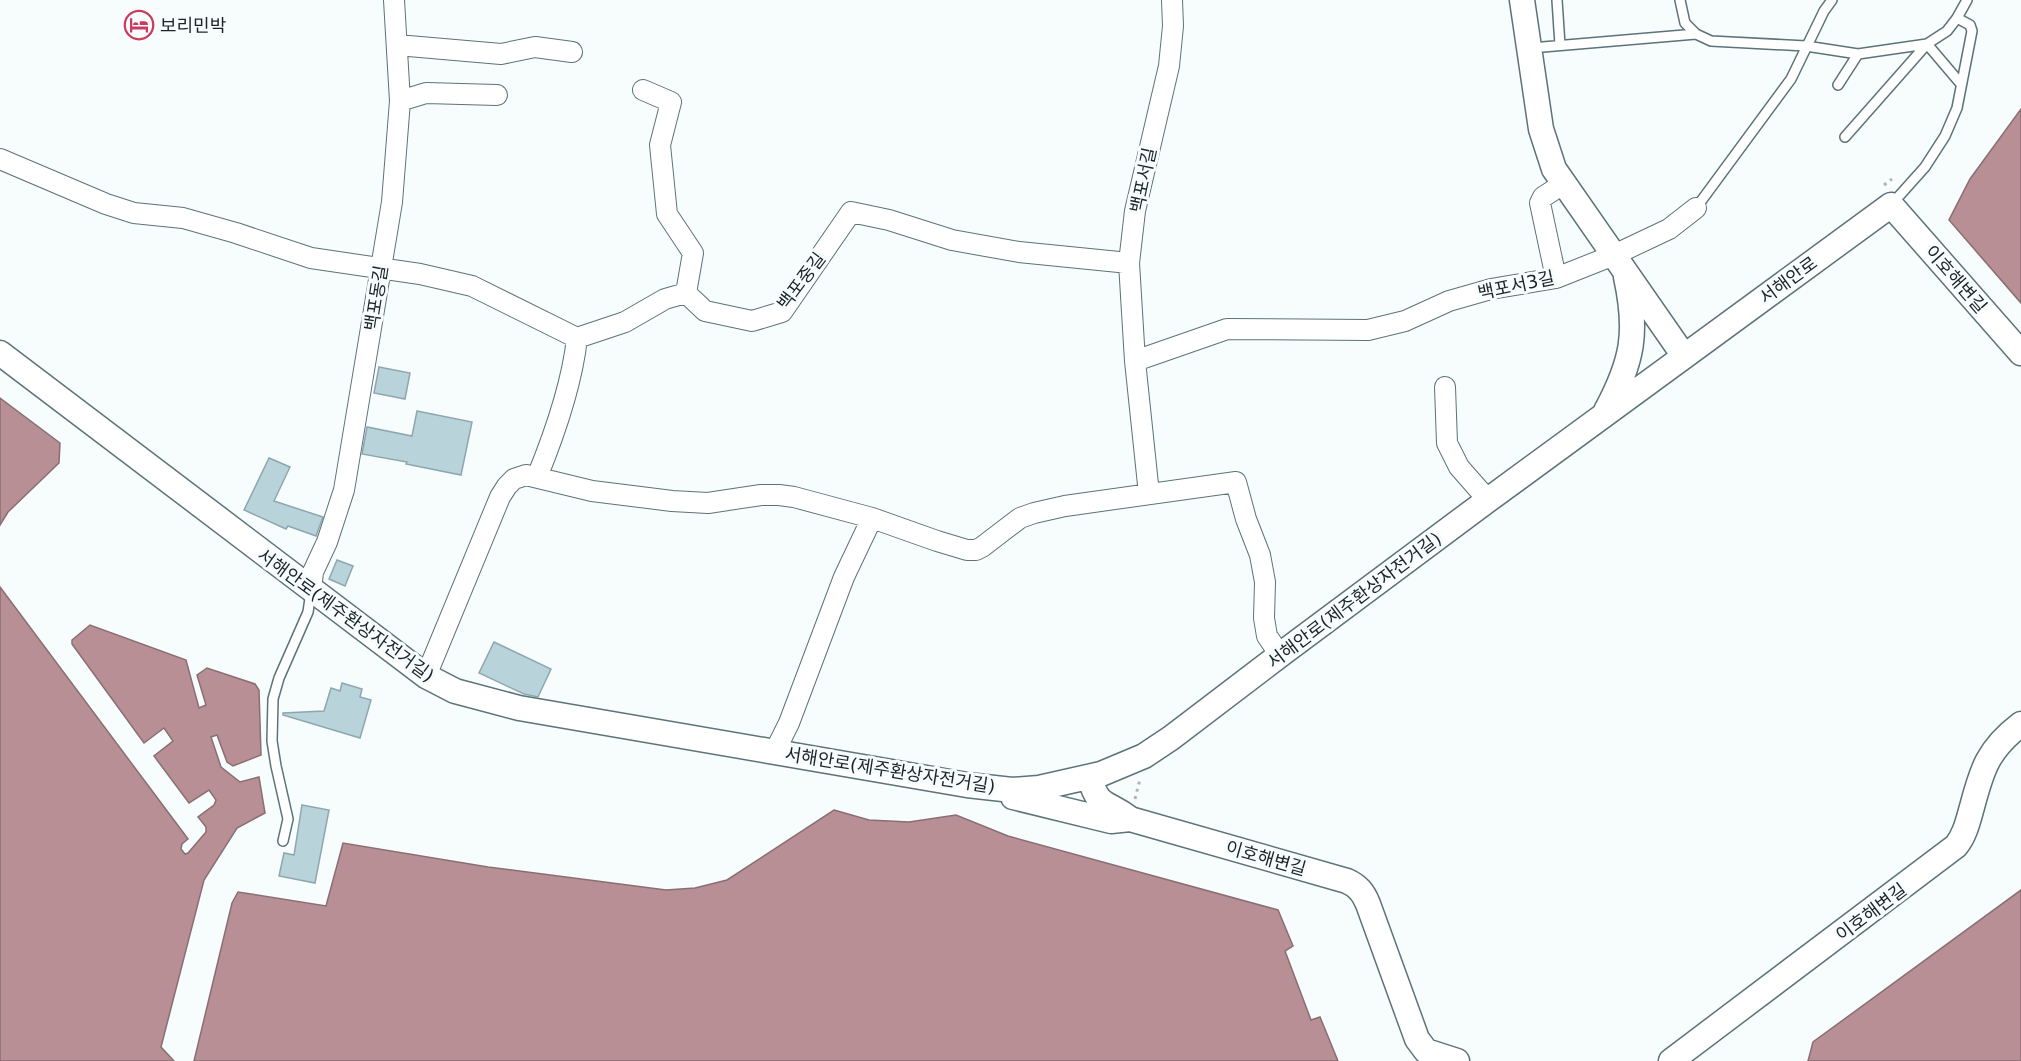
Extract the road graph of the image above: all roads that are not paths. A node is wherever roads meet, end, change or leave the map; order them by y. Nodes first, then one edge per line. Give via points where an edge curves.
1 (394, 0) edge
2 (1172, 0) edge
3 (1522, 0) edge
4 (1557, 0) edge
5 (1680, 0) edge
6 (1832, 0) edge
7 (1967, 0) edge
8 (1958, 18) junction
9 (1696, 34) junction
10 (1927, 44) junction
11 (397, 45) junction
12 (1560, 45) junction
13 (1806, 46) junction
14 (1528, 48) junction
15 (572, 52) dead end
16 (1858, 54) junction
17 (1961, 84) junction
18 (1838, 86) dead end
19 (642, 90) dead end
20 (497, 95) dead end
21 (400, 101) junction
22 (1845, 137) dead end
23 (0, 159) edge
24 (1563, 184) junction
25 (1891, 205) junction
26 (1696, 208) joint
27 (1619, 262) junction
28 (1129, 263) junction
29 (380, 270) junction
30 (1556, 278) junction
31 (686, 293) junction
32 (577, 338) junction
33 (0, 353) edge
34 (2021, 353) edge
35 (1684, 356) junction
36 (1135, 361) junction
37 (1445, 387) dead end
38 (1604, 414) junction
39 (537, 477) junction
40 (1149, 494) junction
41 (1488, 500) junction
42 (873, 518) junction
43 (311, 590) junction
44 (1280, 655) junction
45 (426, 676) junction
46 (2021, 724) edge
47 (775, 751) junction
48 (1090, 777) junction
49 (967, 785) junction
50 (1130, 819) junction
51 (283, 841) dead end
52 (1457, 1061) edge
53 (1671, 1061) edge

1 - 11 street, 백포동길
2 - 28 street, 백포서길 via 1169,66 1136,211
3 - 14 street
4 - 12 lane
5 - 9 lane via 1685,23
6 - 13 lane, 백포서3길
7 - 8 lane
8 - 10 lane
8 - 17 lane via 1970,25 1972,31
9 - 12 lane
9 - 13 lane via 1711,40
10 - 16 lane
10 - 17 lane
10 - 22 lane
11 - 15 street via 501,54 535,47
11 - 21 street, 백포동길
12 - 14 lane
13 - 16 lane
13 - 26 lane, 백포서3길 via 1791,79
14 - 24 street via 1541,129
16 - 18 lane
17 - 25 lane via 1957,108 1945,136 1926,167
19 - 31 street via 671,102 660,145 667,214 693,253
20 - 21 street via 426,93
21 - 29 street, 백포동길 via 392,201
23 - 29 street via 134,213 183,218 311,258
24 - 27 street
24 - 30 street via 1540,203
25 - 34 street, 이호해변길
25 - 35 street, 서해안로
26 - 27 street, 백포서3길
27 - 30 street, 백포서3길
27 - 35 street
27 - 38 street via 1631,302 1633,337 1625,370
28 - 31 street, 백포중길 via 1019,252 952,240 851,212 782,312 752,321 705,311
28 - 36 street, 백포서길
29 - 32 street via 472,286
29 - 43 street, 백포동길 via 344,490 313,572
30 - 36 street, 백포서3길 via 1491,289 1449,301 1405,321 1368,330 1227,329
31 - 32 street via 665,299 625,322
32 - 39 street via 563,402
33 - 43 street, 서해안로(제주환상자전거길)
35 - 38 street, 서해안로(제주환상자전거길)
36 - 40 street, 백포서길
37 - 41 street via 1447,443 1459,467
38 - 41 street, 서해안로(제주환상자전거길)
39 - 42 street via 592,490 672,501 708,502 779,495
39 - 45 street via 514,479 500,497
40 - 42 street via 1034,513 1014,522 976,550
40 - 44 street via 1236,482 1264,573 1267,636
41 - 44 street, 서해안로(제주환상자전거길)
42 - 47 street via 844,577
43 - 45 street, 서해안로(제주환상자전거길)
43 - 51 lane via 308,612 273,699 272,741 288,819
44 - 48 street, 서해안로(제주환상자전거길) via 1162,744 1120,767
45 - 47 street, 서해안로(제주환상자전거길) via 455,691 519,708
46 - 53 street, 이호해변길 via 1994,749 1986,763 1966,829 1956,846
47 - 49 street, 서해안로(제주환상자전거길)
48 - 49 street, 서해안로(제주환상자전거길) via 1030,789
48 - 50 street via 1097,799
49 - 50 street, 이호해변길 via 1111,822
50 - 52 street, 이호해변길 via 1355,884 1368,904 1416,1039 1426,1051

